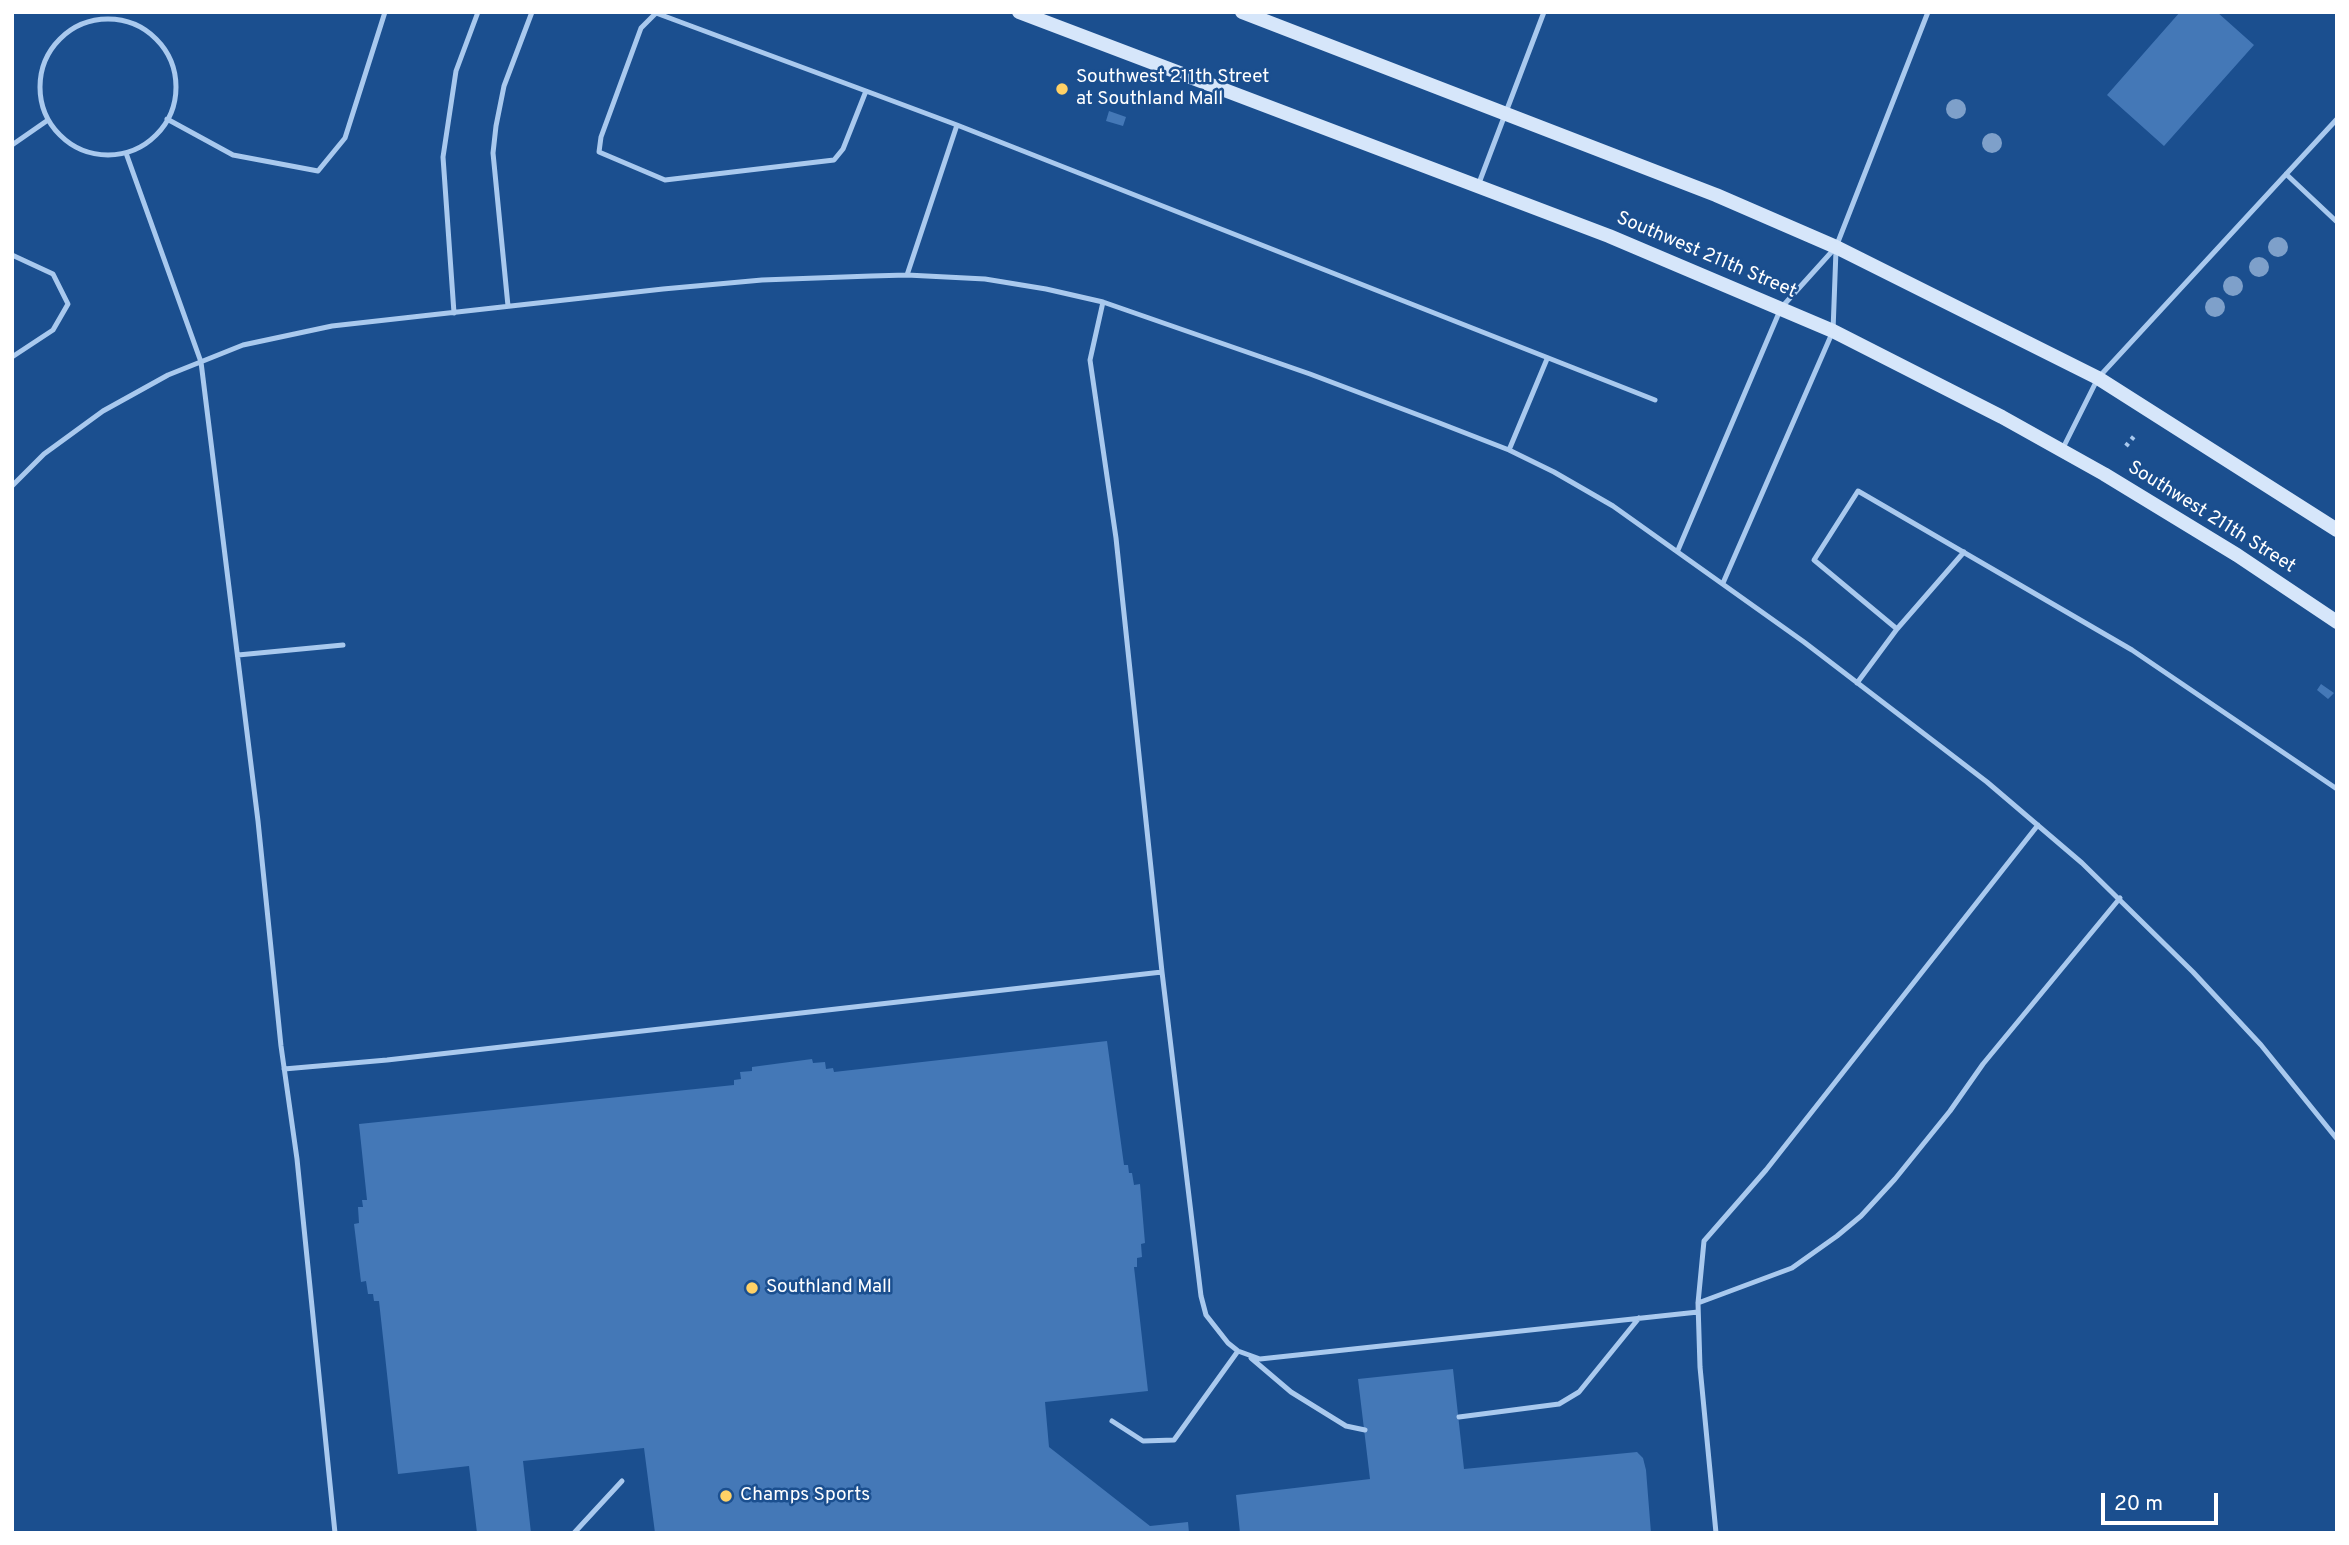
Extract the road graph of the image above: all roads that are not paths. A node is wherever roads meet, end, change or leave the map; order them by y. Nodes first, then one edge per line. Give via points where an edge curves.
1 (385, 12) edge
2 (478, 12) edge
3 (532, 12) edge
4 (1019, 12) edge
5 (1242, 12) edge
6 (1544, 12) edge
7 (1928, 12) edge
8 (866, 91) junction
9 (1504, 112) junction
10 (167, 119) junction
11 (2337, 119) edge
12 (48, 120) junction
13 (957, 125) junction
14 (12, 145) edge
15 (126, 153) junction
16 (2286, 174) junction
17 (1478, 186) junction
18 (2337, 222) edge
19 (1836, 247) junction
20 (12, 256) edge
21 (907, 275) junction
22 (1103, 302) junction
23 (508, 306) junction
24 (1781, 308) junction
25 (454, 313) junction
26 (1833, 331) junction
27 (12, 357) edge
28 (1547, 359) junction
29 (201, 362) junction
30 (2098, 378) junction
31 (1655, 400) dead end
32 (1509, 450) junction
33 (2062, 450) junction
34 (12, 486) edge
35 (2337, 530) edge
36 (1678, 550) junction
37 (1964, 552) junction
38 (1723, 583) junction
39 (2337, 622) edge
40 (1897, 629) junction
41 (343, 645) dead end
42 (238, 655) junction
43 (1857, 683) junction
44 (2337, 789) edge
45 (2038, 825) junction
46 (2120, 898) junction
47 (1162, 972) junction
48 (284, 1069) junction
49 (2337, 1139) edge
50 (1698, 1303) junction
51 (1698, 1312) junction
52 (1639, 1318) junction
53 (1238, 1351) junction
54 (1248, 1356) junction
55 (1459, 1417) dead end
56 (1112, 1421) dead end
57 (1365, 1430) dead end
58 (622, 1481) dead end
59 (335, 1533) edge
60 (574, 1533) edge
61 (1716, 1533) edge

1 - 10 lane via 345,138 318,171 233,155
2 - 25 lane via 456,71 443,157
3 - 23 lane via 504,86 493,153
4 - 17 main road, Southwest 211th Street
5 - 9 main road
6 - 9 lane
7 - 19 lane
8 - 8 lane via 656,13 641,28 599,152 665,180 834,160 843,149
8 - 13 lane
9 - 17 lane
9 - 19 main road
10 - 12 lane via 176,86 172,63 160,43 120,20 97,20 75,27 57,41 45,60 41,103
10 - 15 lane via 146,144
11 - 16 lane
12 - 14 lane
12 - 15 lane via 64,139 83,150 104,155
13 - 21 lane
13 - 28 lane
15 - 29 lane
16 - 18 lane
16 - 30 lane
17 - 24 main road, Southwest 211th Street
19 - 24 lane
19 - 26 lane
19 - 30 main road
20 - 27 lane via 53,274 68,304 53,330
21 - 22 lane via 985,279
21 - 23 lane via 762,281
22 - 32 lane
22 - 47 lane via 1090,360 1118,552
23 - 25 lane
24 - 26 main road, Southwest 211th Street
24 - 36 lane
25 - 29 lane via 286,334
26 - 33 main road, Southwest 211th Street
26 - 38 lane
28 - 31 lane
28 - 32 lane
29 - 34 lane via 103,411 44,454
29 - 42 lane
30 - 33 lane
30 - 35 main road
32 - 36 lane via 1613,506
33 - 39 main road, Southwest 211th Street via 2237,555
36 - 38 lane
37 - 40 lane
37 - 40 lane via 1858,491 1814,560
37 - 44 lane via 2132,650
38 - 43 lane
40 - 43 lane
41 - 42 lane
42 - 48 lane
43 - 45 lane
45 - 46 lane
45 - 50 lane via 1766,1170 1704,1241
46 - 49 lane via 2261,1045
46 - 50 lane via 1861,1216 1792,1268
47 - 48 lane
47 - 53 lane via 1203,1306 1212,1325
48 - 59 lane via 299,1172
50 - 51 lane
51 - 52 lane
51 - 61 lane
52 - 54 lane via 1261,1359
52 - 55 lane via 1579,1392 1559,1404
53 - 54 lane
53 - 56 lane via 1174,1440 1143,1441
54 - 57 lane via 1291,1392 1346,1426
58 - 60 lane

